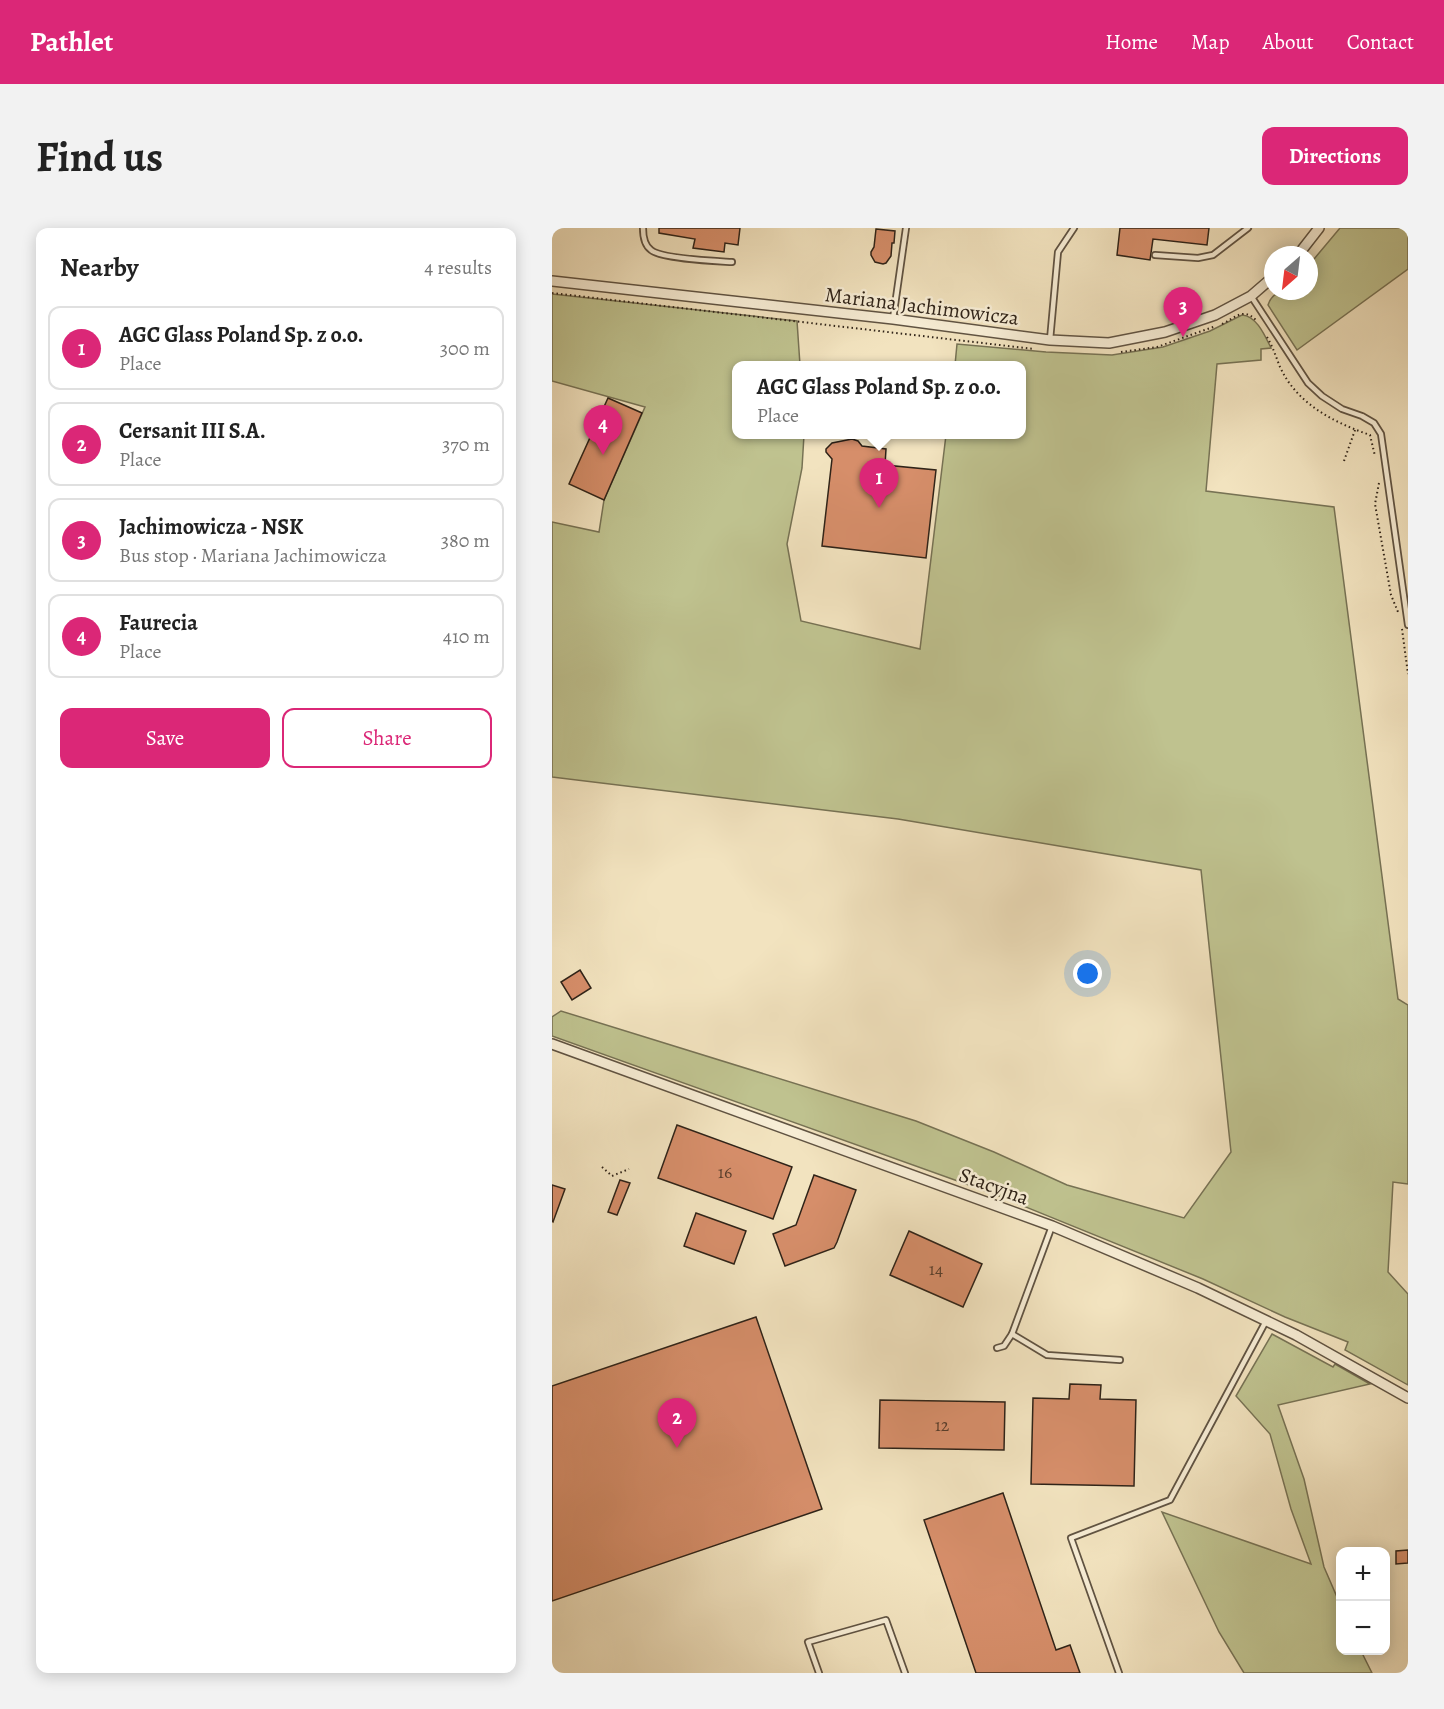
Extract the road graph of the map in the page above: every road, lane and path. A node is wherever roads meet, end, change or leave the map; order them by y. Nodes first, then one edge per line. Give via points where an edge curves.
1 (643, 228) edge
2 (906, 228) edge
3 (1074, 228) edge
4 (1248, 228) edge
5 (1320, 228) edge
6 (1305, 246) edge
7 (1155, 255) dead end
8 (732, 262) dead end
9 (552, 281) edge
10 (1264, 285) edge
11 (552, 293) edge
12 (1251, 296) junction
13 (893, 320) junction
14 (1258, 322) dead end
15 (1266, 335) dead end
16 (1050, 340) junction
17 (1036, 350) dead end
18 (1119, 352) dead end
19 (1356, 429) junction
20 (1375, 457) dead end
21 (1344, 461) dead end
22 (1380, 479) dead end
23 (1400, 618) dead end
24 (1408, 621) edge
25 (1402, 630) dead end
26 (1408, 674) edge
27 (552, 1044) edge
28 (602, 1167) dead end
29 (629, 1169) dead end
30 (1052, 1226) junction
31 (1266, 1321) junction
32 (1012, 1334) junction
33 (997, 1348) dead end
34 (1120, 1360) dead end
35 (1408, 1398) edge
36 (819, 1673) edge
37 (905, 1673) edge
38 (1119, 1673) edge

1 - 8 lane via 651,251
2 - 13 lane
3 - 16 lane via 1058,252
4 - 7 lane via 1213,255
5 - 6 street
9 - 13 street, Mariana Jachimowicza
10 - 12 street, Mariana Jachimowicza
11 - 17 path
12 - 16 street, Mariana Jachimowicza via 1215,315 1165,332 1109,342
12 - 24 lane via 1308,383 1342,409 1374,423 1381,434
13 - 16 street, Mariana Jachimowicza
14 - 18 path via 1243,313 1173,342
15 - 19 path via 1285,376 1301,398
19 - 20 path via 1370,435
19 - 21 path
22 - 23 path via 1376,504 1391,595
25 - 26 path
27 - 30 street, Stacyjna
28 - 29 path via 612,1176
30 - 31 street, Stacyjna
30 - 32 lane
31 - 35 street, Stacyjna
31 - 38 lane via 1170,1500 1071,1538
32 - 33 lane via 1004,1346
32 - 34 lane via 1047,1355
36 - 37 lane via 808,1642 886,1620

